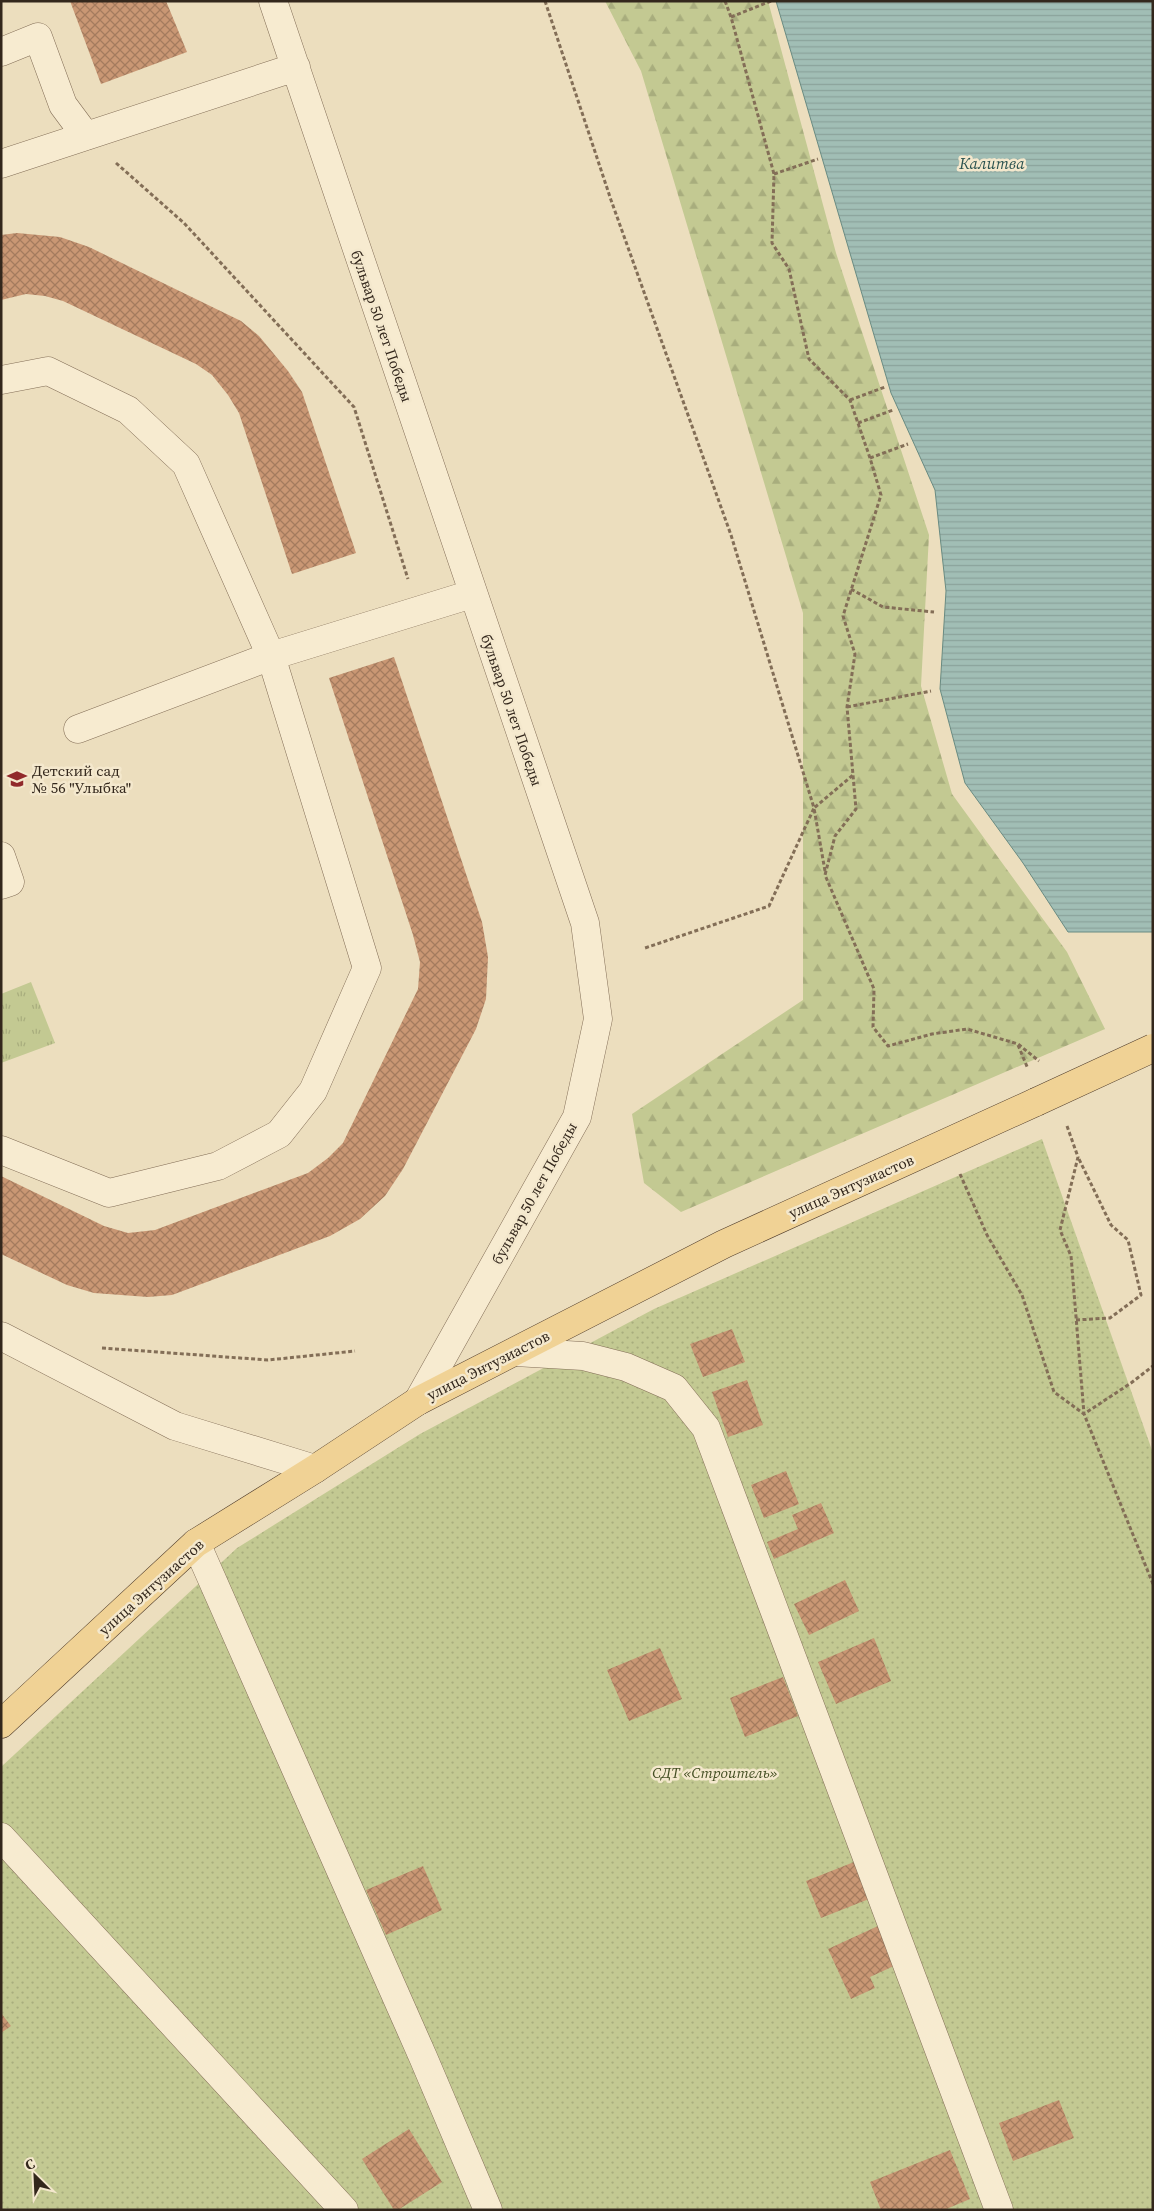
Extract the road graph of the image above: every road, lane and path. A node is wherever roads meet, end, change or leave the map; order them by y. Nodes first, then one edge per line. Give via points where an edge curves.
1 (273, 1) edge
2 (545, 1) edge
3 (725, 1) edge
4 (771, 1) edge
5 (731, 17) junction
6 (1, 52) edge
7 (296, 68) junction
8 (86, 136) junction
9 (818, 159) dead end
10 (1, 164) edge
11 (774, 174) junction
12 (1, 380) edge
13 (885, 387) dead end
14 (850, 400) junction
15 (893, 410) dead end
16 (858, 423) junction
17 (908, 444) dead end
18 (870, 458) junction
19 (851, 589) junction
20 (472, 594) junction
21 (418, 610) junction
22 (934, 612) dead end
23 (271, 656) junction
24 (932, 691) dead end
25 (847, 707) junction
26 (78, 729) dead end
27 (853, 775) junction
28 (814, 808) junction
29 (1, 856) edge
30 (825, 874) junction
31 (1, 885) edge
32 (645, 948) dead end
33 (1018, 1044) junction
34 (1153, 1048) edge
35 (1045, 1066) dead end
36 (1034, 1089) junction
37 (1065, 1120) dead end
38 (1, 1150) edge
39 (1078, 1156) junction
40 (957, 1167) dead end
41 (1076, 1320) junction
42 (1, 1336) edge
43 (355, 1350) dead end
44 (516, 1352) junction
45 (1153, 1366) edge
46 (78, 1376) junction
47 (418, 1401) junction
48 (1084, 1414) junction
49 (315, 1469) junction
50 (196, 1543) junction
51 (1153, 1584) edge
52 (1, 1724) edge
53 (1, 1837) edge
54 (344, 2210) edge
55 (488, 2210) edge
56 (1000, 2210) edge

1 - 7 street, бульвар 50 лет Победы
2 - 28 path via 614,210 731,536
3 - 5 path
4 - 5 path
5 - 11 path
6 - 8 street via 38,37 63,105
7 - 8 street
7 - 20 street, бульвар 50 лет Победы
8 - 10 street
8 - 21 path via 184,223 354,407
9 - 11 path
11 - 14 path via 772,243 790,269 809,360
12 - 23 street via 48,371 128,410 186,464
13 - 14 path
14 - 16 path
15 - 16 path
16 - 18 path
17 - 18 path
18 - 19 path via 881,495
19 - 22 path via 883,607
19 - 25 path via 843,616 855,654
20 - 21 street
20 - 47 street, бульвар 50 лет Победы via 585,923 598,1019 577,1117
21 - 23 street
23 - 26 street
23 - 38 street via 367,968 312,1091 279,1134 218,1166 109,1193
24 - 25 path
25 - 27 path
27 - 28 path
27 - 30 path via 856,809 835,836
28 - 30 path
28 - 32 path via 769,906
29 - 31 street via 10,882
30 - 33 path via 874,989 873,1027 888,1046 967,1029
33 - 35 path
33 - 36 path
34 - 36 main road, улица Энтузиастов, bridge
36 - 44 main road, улица Энтузиастов
37 - 39 path
39 - 41 path via 1060,1230 1071,1256
39 - 41 path via 1111,1226 1128,1240 1141,1295 1110,1318
40 - 48 path via 988,1235 1022,1295 1054,1392
41 - 48 path
42 - 46 street
43 - 46 path via 268,1360 101,1348
44 - 47 main road, улица Энтузиастов
44 - 56 street via 583,1356 626,1367 674,1388 706,1428
45 - 48 path
46 - 49 street via 175,1426
47 - 49 main road, улица Энтузиастов
48 - 51 path
49 - 50 main road, улица Энтузиастов
50 - 52 main road, улица Энтузиастов
50 - 55 street
53 - 54 street

